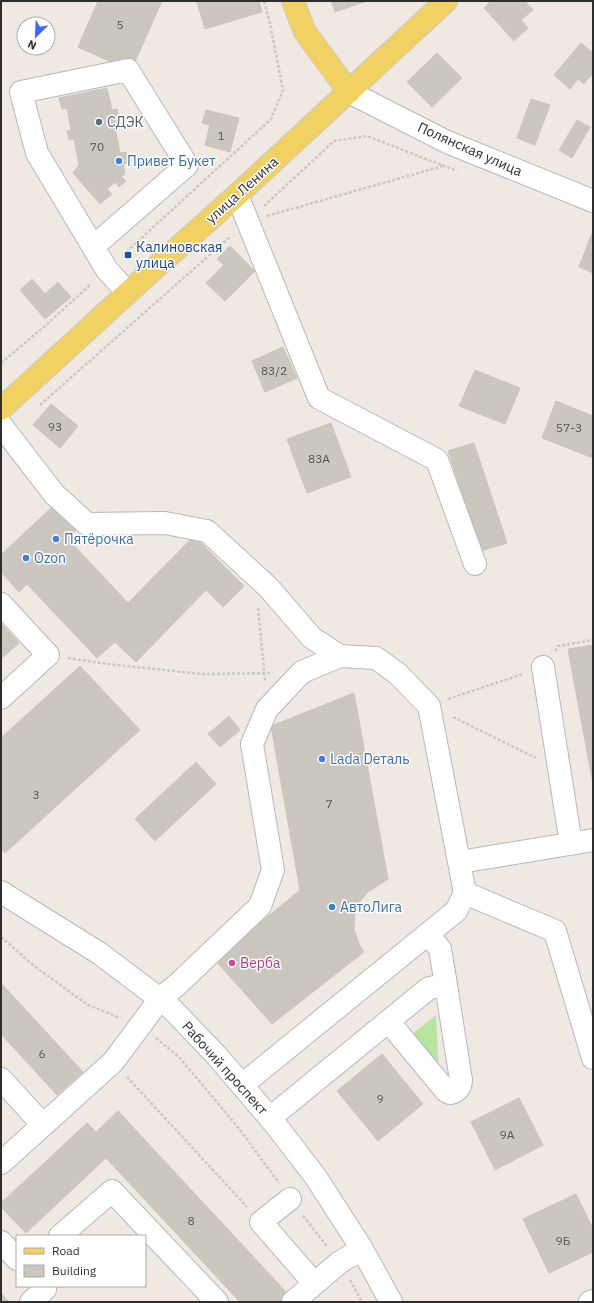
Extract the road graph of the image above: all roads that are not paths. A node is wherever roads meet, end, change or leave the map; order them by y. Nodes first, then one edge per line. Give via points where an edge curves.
1 (293, 1) edge
2 (446, 1) edge
3 (349, 92) junction
4 (237, 195) junction
5 (593, 201) edge
6 (93, 247) junction
7 (128, 293) junction
8 (1, 409) edge
9 (1, 425) edge
10 (475, 564) dead end
11 (1, 604) edge
12 (340, 656) junction
13 (543, 667) road end
14 (1, 698) edge
15 (593, 840) edge
16 (571, 844) junction
17 (460, 862) junction
18 (1, 892) edge
19 (466, 893) junction
20 (428, 934) junction
21 (446, 985) junction
22 (160, 999) junction
23 (388, 1021) junction
24 (593, 1058) edge
25 (1, 1080) edge
26 (242, 1085) junction
27 (270, 1118) junction
28 (43, 1125) junction
29 (1, 1164) edge
30 (290, 1199) road end
31 (61, 1235) edge
32 (1, 1242) edge
33 (362, 1249) junction
34 (16, 1258) edge
35 (314, 1283) junction
36 (43, 1287) edge
37 (593, 1300) edge
38 (31, 1302) edge
39 (217, 1302) edge
40 (292, 1302) edge
41 (391, 1302) edge
42 (590, 1302) edge

1 - 3 main road via 304,32
2 - 3 main road, улица Ленина
3 - 4 main road, улица Ленина
3 - 5 street, Полянская улица via 447,142
4 - 7 main road, улица Ленина
4 - 10 street via 318,398 437,460
6 - 6 street via 36,153 21,92 128,70 187,165
6 - 7 street via 107,270
7 - 8 main road, улица Ленина
9 - 12 street via 54,494 87,524 165,523 207,530 270,588 312,638
11 - 14 street via 48,655
12 - 17 street via 376,658 398,674 429,706
12 - 22 street via 302,672 267,709 252,744 273,870 260,906
13 - 16 street
15 - 16 street
16 - 17 street
17 - 19 street
18 - 22 street, Рабочий проспект via 99,954
19 - 20 street via 456,911
19 - 24 street via 555,931
20 - 21 street via 440,949
20 - 26 street
21 - 23 street via 429,988
21 - 23 street via 462,1080 454,1092 450,1094 446,1091
22 - 26 street, Рабочий проспект
22 - 28 street via 113,1062
23 - 27 street
25 - 28 street
26 - 27 street, Рабочий проспект
27 - 33 street, Рабочий проспект via 315,1176
28 - 29 street
30 - 35 street via 261,1222
31 - 39 street via 112,1191
32 - 34 street
33 - 35 street via 340,1262
33 - 41 street, Рабочий проспект
35 - 40 street
36 - 38 street via 45,1289
37 - 42 street

